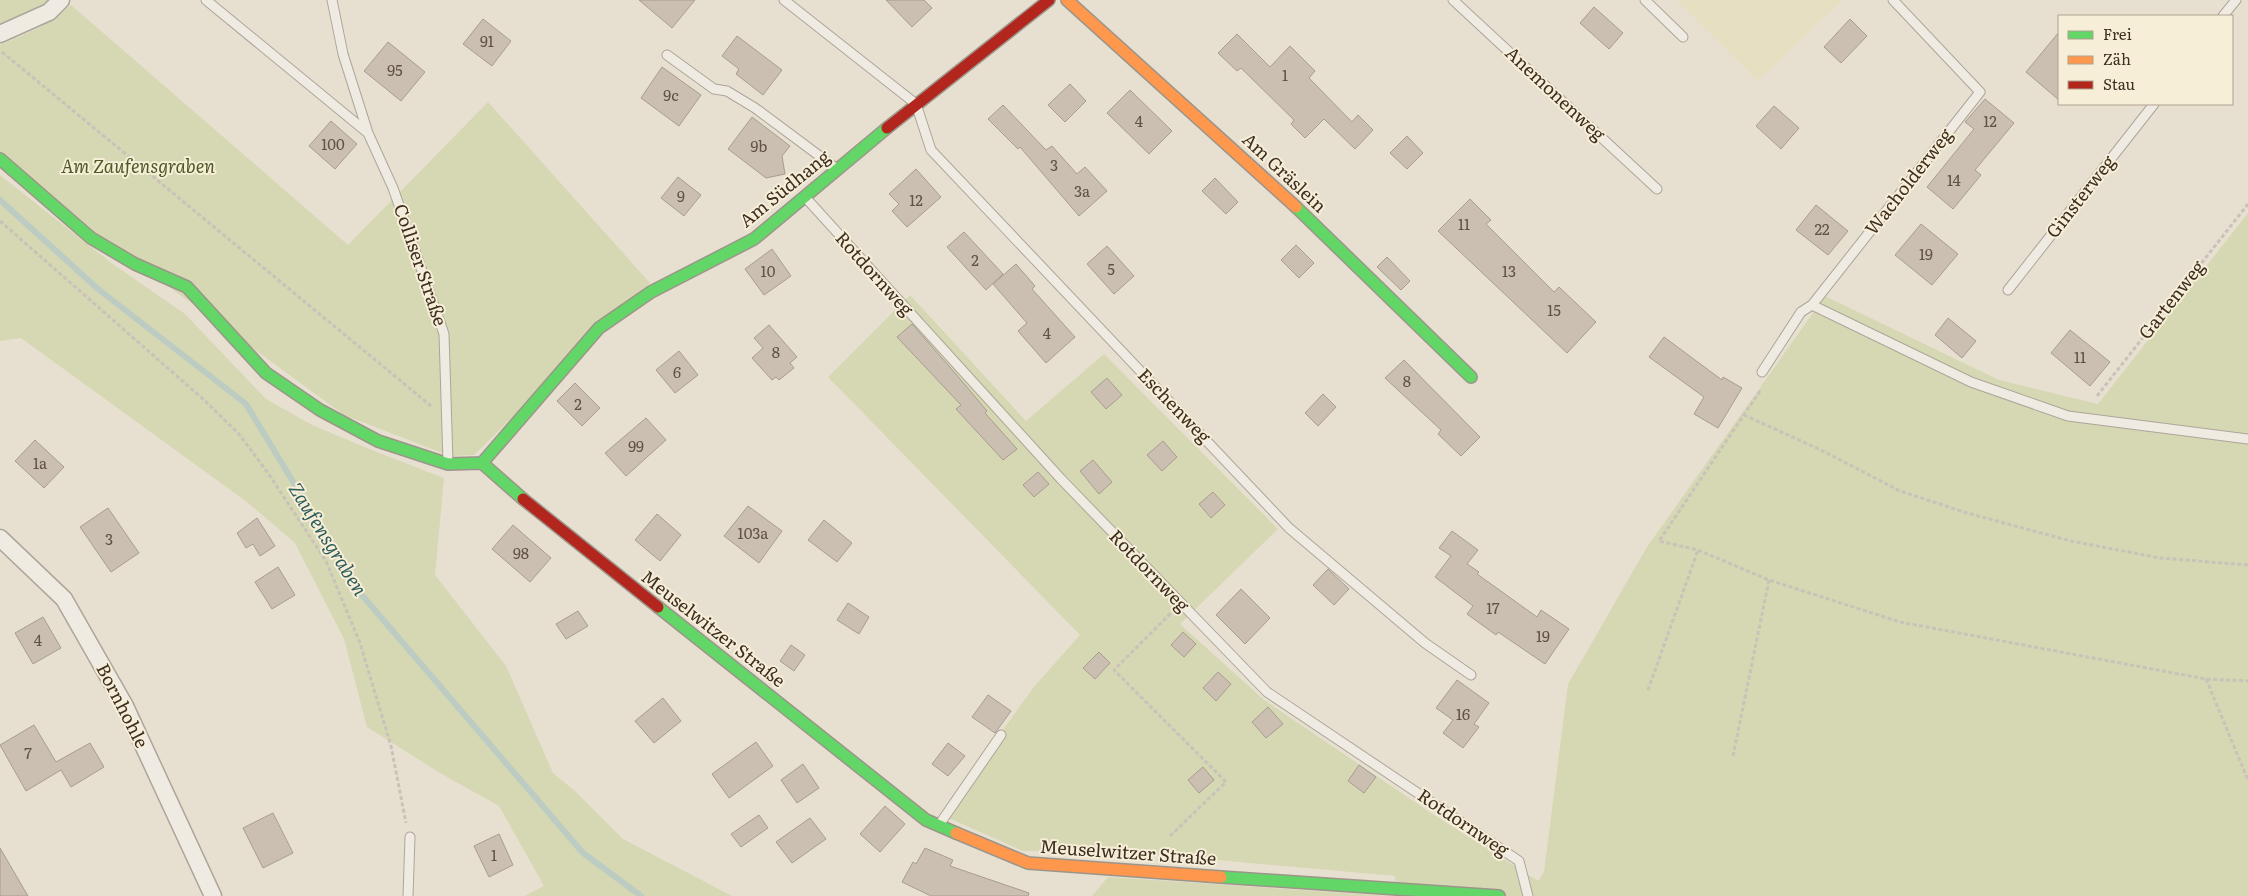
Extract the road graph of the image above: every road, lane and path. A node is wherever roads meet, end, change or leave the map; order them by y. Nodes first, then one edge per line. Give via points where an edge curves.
1 (61, 0) edge
2 (206, 0) edge
3 (332, 0) edge
4 (784, 0) edge
5 (1049, 0) edge
6 (1067, 0) edge
7 (1453, 0) edge
8 (1645, 0) edge
9 (1893, 0) edge
10 (2236, 0) edge
11 (2224, 15) edge
12 (0, 34) edge
13 (1683, 37) dead end
14 (0, 51) edge
15 (667, 54) dead end
16 (916, 104) junction
17 (2153, 105) edge
18 (368, 133) junction
19 (0, 159) edge
20 (838, 169) junction
21 (1657, 189) dead end
22 (804, 197) junction
23 (2248, 204) edge
24 (0, 221) edge
25 (2008, 290) dead end
26 (1812, 305) junction
27 (1762, 372) dead end
28 (1471, 377) dead end
29 (1760, 391) dead end
30 (2097, 396) dead end
31 (1744, 415) junction
32 (446, 420) junction
33 (2248, 439) edge
34 (482, 463) junction
35 (448, 464) junction
36 (0, 538) edge
37 (1698, 550) junction
38 (2248, 565) edge
39 (1770, 580) junction
40 (1180, 603) junction
41 (1471, 675) dead end
42 (2206, 679) junction
43 (2248, 681) edge
44 (1648, 690) dead end
45 (1001, 735) dead end
46 (1733, 756) dead end
47 (2248, 780) edge
48 (939, 826) junction
49 (1170, 836) dead end
50 (410, 837) joint
51 (213, 896) edge
52 (408, 896) edge
53 (1499, 896) edge
54 (1528, 896) edge

1 - 12 street via 49,12
2 - 18 lane, Colliser Straße
3 - 18 lane, Colliser Straße via 343,54
4 - 16 lane
5 - 16 street, Am Südhang
6 - 28 street, Am Gräslein via 1294,205
7 - 21 lane, Anemonenweg
8 - 13 lane
9 - 26 lane, Wacholderweg via 1980,92
10 - 11 lane
14 - 32 path
15 - 20 lane via 714,89 727,91 755,108
16 - 20 street, Am Südhang
16 - 41 lane, Eschenweg via 931,150 1289,528 1425,643
17 - 25 lane, Ginsterweg
18 - 32 lane, Colliser Straße via 393,188 444,334
19 - 35 street via 91,238 134,264 186,287 266,373 312,405 378,441
20 - 22 street, Am Südhang
22 - 34 street, Am Südhang via 754,239 651,292 599,328
22 - 40 lane, Rotdornweg via 1061,479
23 - 30 path, Gartenweg
24 - 50 path via 203,399 239,434 268,473 326,561 360,643 391,746
26 - 27 lane, Wacholderweg via 1802,312
26 - 33 lane via 1971,382 2068,416
29 - 31 path
31 - 37 path via 1659,540
31 - 38 path via 1900,491 1967,513 2071,541 2160,558
32 - 35 lane, Colliser Straße
34 - 35 street
34 - 48 street, Meuselwitzer Straße via 535,510 926,820
36 - 51 street, Bornhohle via 64,599 124,706
37 - 39 path
37 - 44 path
39 - 42 path via 1900,622
39 - 46 path
40 - 49 path via 1114,670 1226,782
40 - 54 lane, Rotdornweg via 1267,692 1519,861
42 - 43 path
42 - 47 path
45 - 48 lane
48 - 53 street, Meuselwitzer Straße via 1028,863
50 - 52 lane

